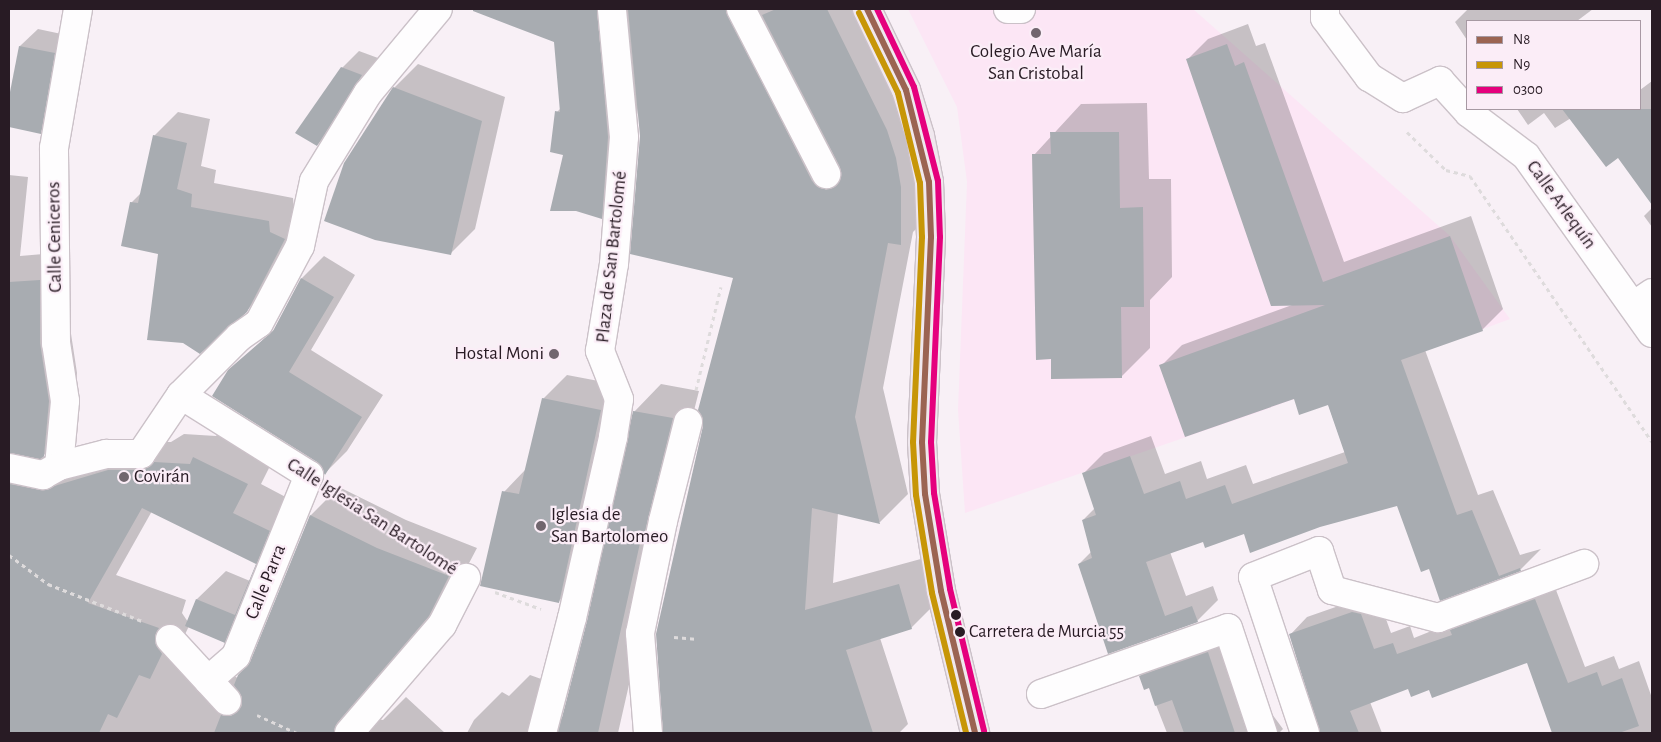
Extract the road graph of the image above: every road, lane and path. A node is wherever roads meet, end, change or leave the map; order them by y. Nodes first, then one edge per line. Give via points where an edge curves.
1 (78, 9) edge
2 (438, 9) edge
3 (612, 9) edge
4 (867, 9) edge
5 (1008, 9) edge
6 (1022, 9) edge
7 (1325, 9) edge
8 (745, 10) edge
9 (1403, 98) junction
10 (1466, 110) edge
11 (1466, 110) edge
12 (826, 174) dead end
13 (721, 288) dead end
14 (1643, 300) edge
15 (1652, 333) edge
16 (181, 395) junction
17 (691, 409) joint
18 (1652, 442) edge
19 (59, 466) junction
20 (9, 468) edge
21 (309, 475) junction
22 (9, 554) edge
23 (1584, 564) dead end
24 (466, 578) junction
25 (572, 618) junction
26 (170, 639) joint
27 (208, 680) junction
28 (1040, 694) dead end
29 (227, 701) joint
30 (297, 733) edge
31 (349, 733) edge
32 (542, 733) edge
33 (648, 733) edge
34 (975, 733) edge
35 (1263, 733) edge
36 (1305, 733) edge

1 - 19 street, Calle Ceniceros via 54,148 56,343 65,401
2 - 16 street via 368,93 314,182 300,246 260,323 239,337
3 - 25 street, Plaza de San Bartolomé via 624,134 614,264 600,351 618,399 613,437
4 - 34 main road via 906,90 920,136 928,182 931,237 922,442 925,494 941,591
5 - 6 street
7 - 9 street via 1325,18 1369,77
8 - 12 street
9 - 11 street, Calle Arlequín via 1440,81
9 - 18 path via 1393,117 1446,170 1470,176
10 - 14 street, Calle Arlequín via 1526,156
13 - 17 path
14 - 15 street, Calle Arlequín
16 - 19 street via 141,454 106,454
16 - 21 street, Calle Iglesia San Bartolomé
17 - 33 street via 640,633
19 - 20 street via 43,474
21 - 24 path, Calle Iglesia San Bartolomé
21 - 27 street, Calle Parra via 236,656
22 - 26 path via 48,584 134,616
23 - 36 street via 1438,618 1332,590 1318,552 1253,577
24 - 25 path, Calle Iglesia San Bartolomé via 510,599
24 - 31 street via 442,625
25 - 32 street, Plaza de San Bartolomé
26 - 27 street
27 - 29 street
28 - 35 street via 1228,628
29 - 30 path

